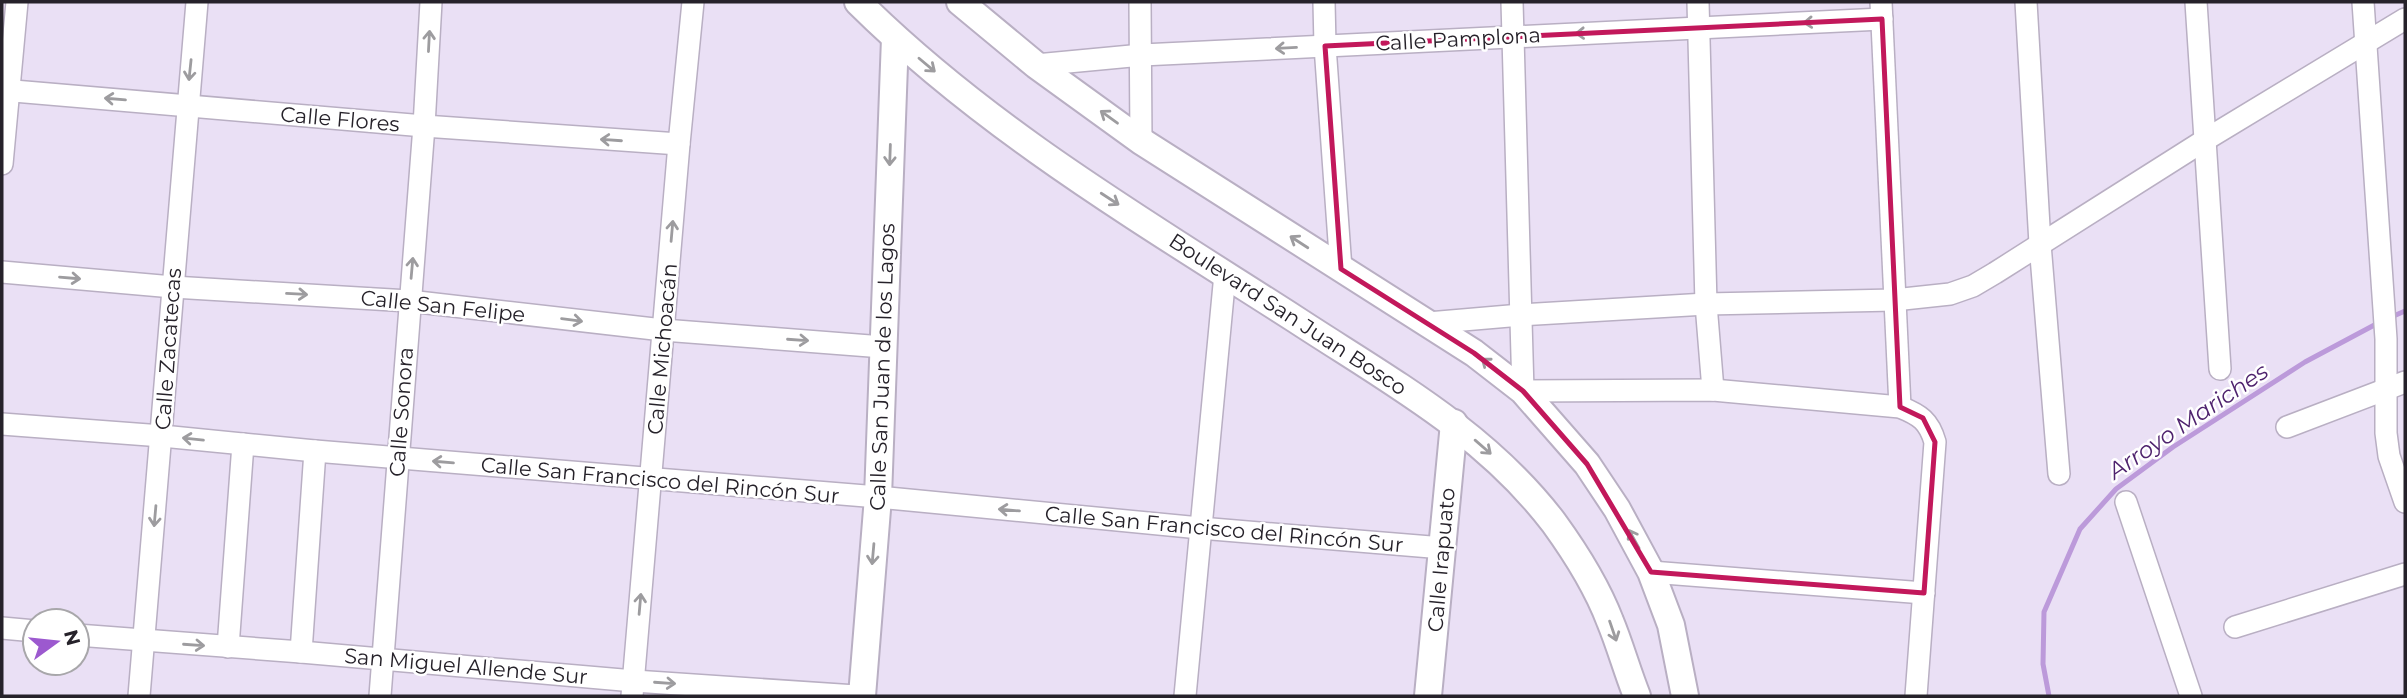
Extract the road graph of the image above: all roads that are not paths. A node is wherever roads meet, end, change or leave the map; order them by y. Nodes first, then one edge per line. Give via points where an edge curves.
1 (18, 2) edge
2 (197, 2) edge
3 (431, 2) edge
4 (693, 2) edge
5 (858, 2) edge
6 (960, 2) edge
7 (1140, 2) edge
8 (1324, 2) edge
9 (1512, 2) edge
10 (1698, 2) edge
11 (2026, 2) edge
12 (2196, 2) edge
13 (2363, 2) edge
14 (1881, 10) edge
15 (2405, 19) edge
16 (1699, 28) junction
17 (1513, 36) junction
18 (895, 38) junction
19 (2366, 44) junction
20 (1325, 46) junction
21 (1142, 55) junction
22 (1035, 65) junction
23 (5, 90) edge
24 (187, 105) junction
25 (424, 126) junction
26 (2205, 140) junction
27 (1141, 141) junction
28 (679, 144) junction
29 (2, 164) edge
30 (2040, 244) junction
31 (1341, 269) junction
32 (2, 272) edge
33 (1225, 274) junction
34 (173, 287) junction
35 (1894, 300) junction
36 (409, 301) junction
37 (1706, 304) junction
38 (1521, 315) junction
39 (1428, 323) junction
40 (663, 330) junction
41 (883, 347) junction
42 (2220, 369) dead end
43 (2395, 385) edge
44 (1713, 390) junction
45 (1523, 391) junction
46 (1900, 407) junction
47 (2, 424) edge
48 (1454, 424) junction
49 (2287, 427) dead end
50 (162, 436) junction
51 (243, 444) junction
52 (315, 451) junction
53 (397, 458) junction
54 (2059, 474) dead end
55 (651, 480) junction
56 (878, 498) junction
57 (2126, 502) dead end
58 (2405, 502) edge
59 (1200, 528) junction
60 (1443, 548) junction
61 (1651, 572) junction
62 (2405, 574) edge
63 (1924, 593) junction
64 (2235, 627) dead end
65 (2, 628) edge
66 (21, 630) edge
67 (91, 636) edge
68 (143, 641) junction
69 (228, 647) junction
70 (301, 652) junction
71 (383, 659) junction
72 (633, 688) edge
73 (139, 696) edge
74 (380, 696) edge
75 (856, 696) edge
76 (862, 696) edge
77 (1185, 696) edge
78 (1428, 696) edge
79 (1637, 696) edge
80 (1685, 696) edge
81 (1916, 696) edge
82 (2191, 696) edge

1 - 23 street
2 -> 24 street, Calle Zacatecas
25 -> 3 street, Calle Sonora
4 - 28 street, Calle Michoacán
5 - 18 street, Boulevard San Juan Bosco
6 - 22 street
7 - 21 street
8 - 20 street
9 - 17 street
10 - 16 street
11 - 30 street
12 - 26 street
13 - 19 street
14 -> 16 street, Calle Pamplona
14 - 35 street
15 - 19 street
16 -> 17 street, Calle Pamplona
16 - 37 street
17 - 20 street, Calle Pamplona
17 - 38 street
18 -> 33 street, Boulevard San Juan Bosco via 1057,165
18 -> 41 street, Calle San Juan de los Lagos
19 - 26 street
19 - 43 street via 2385,336
20 -> 21 street, Calle Pamplona
20 - 31 street
21 - 22 street, Calle Pamplona
21 - 27 street
27 -> 22 street
24 -> 23 street, Calle Flores
23 - 29 street
24 - 25 street, Calle Flores
24 - 34 street, Calle Zacatecas
28 -> 25 street, Calle Flores
36 -> 25 street, Calle Sonora
26 - 30 street
26 - 42 street
31 -> 27 street
40 -> 28 street, Calle Michoacán
30 - 35 street via 1973,286 1951,294
30 - 54 street
31 - 39 street
32 -> 34 street, Calle San Felipe
33 - 48 street, Boulevard San Juan Bosco
33 - 59 street
34 -> 36 street, Calle San Felipe
34 - 50 street, Calle Zacatecas
35 - 37 street
35 - 46 street
36 -> 40 street, Calle San Felipe
36 - 53 street, Calle Sonora
37 - 38 street
37 - 44 street
38 - 39 street
38 - 45 street
45 -> 39 street
40 -> 41 street, Calle San Felipe
40 - 55 street, Calle Michoacán
41 - 56 street, Calle San Juan de los Lagos
43 - 49 street
43 - 58 street via 2386,433
44 - 45 street
44 - 46 street
61 -> 45 street via 1587,464
46 - 63 street via 1923,418 1935,442
47 - 50 street, Calle San Francisco del Rincón Sur
48 - 60 street, Calle Irapuato
48 -> 79 street, Boulevard San Juan Bosco via 1486,449 1553,523 1609,618
51 -> 50 street, Calle San Francisco del Rincón Sur
50 -> 68 street, Calle Zacatecas
51 - 52 street, Calle San Francisco del Rincón Sur
51 - 69 street
52 - 53 street, Calle San Francisco del Rincón Sur
52 - 70 street
55 -> 53 street, Calle San Francisco del Rincón Sur
53 - 71 street, Calle Sonora
55 - 56 street, Calle San Francisco del Rincón Sur
72 -> 55 street, Calle Michoacán
59 -> 56 street, Calle San Francisco del Rincón Sur
56 -> 76 street, Calle San Juan de los Lagos
57 - 82 street
59 - 60 street, Calle San Francisco del Rincón Sur
59 - 77 street
60 - 78 street, Calle Irapuato
61 - 63 street
61 - 80 street via 1671,625
62 - 64 street
63 - 81 street
65 - 66 street
67 - 68 street, San Miguel Allende Sur
68 -> 69 street, San Miguel Allende Sur
68 - 73 street, Calle Zacatecas
69 - 70 street, San Miguel Allende Sur
70 - 71 street, San Miguel Allende Sur
71 - 72 street, San Miguel Allende Sur
71 - 74 street, Calle Sonora
72 -> 75 street, San Miguel Allende Sur

